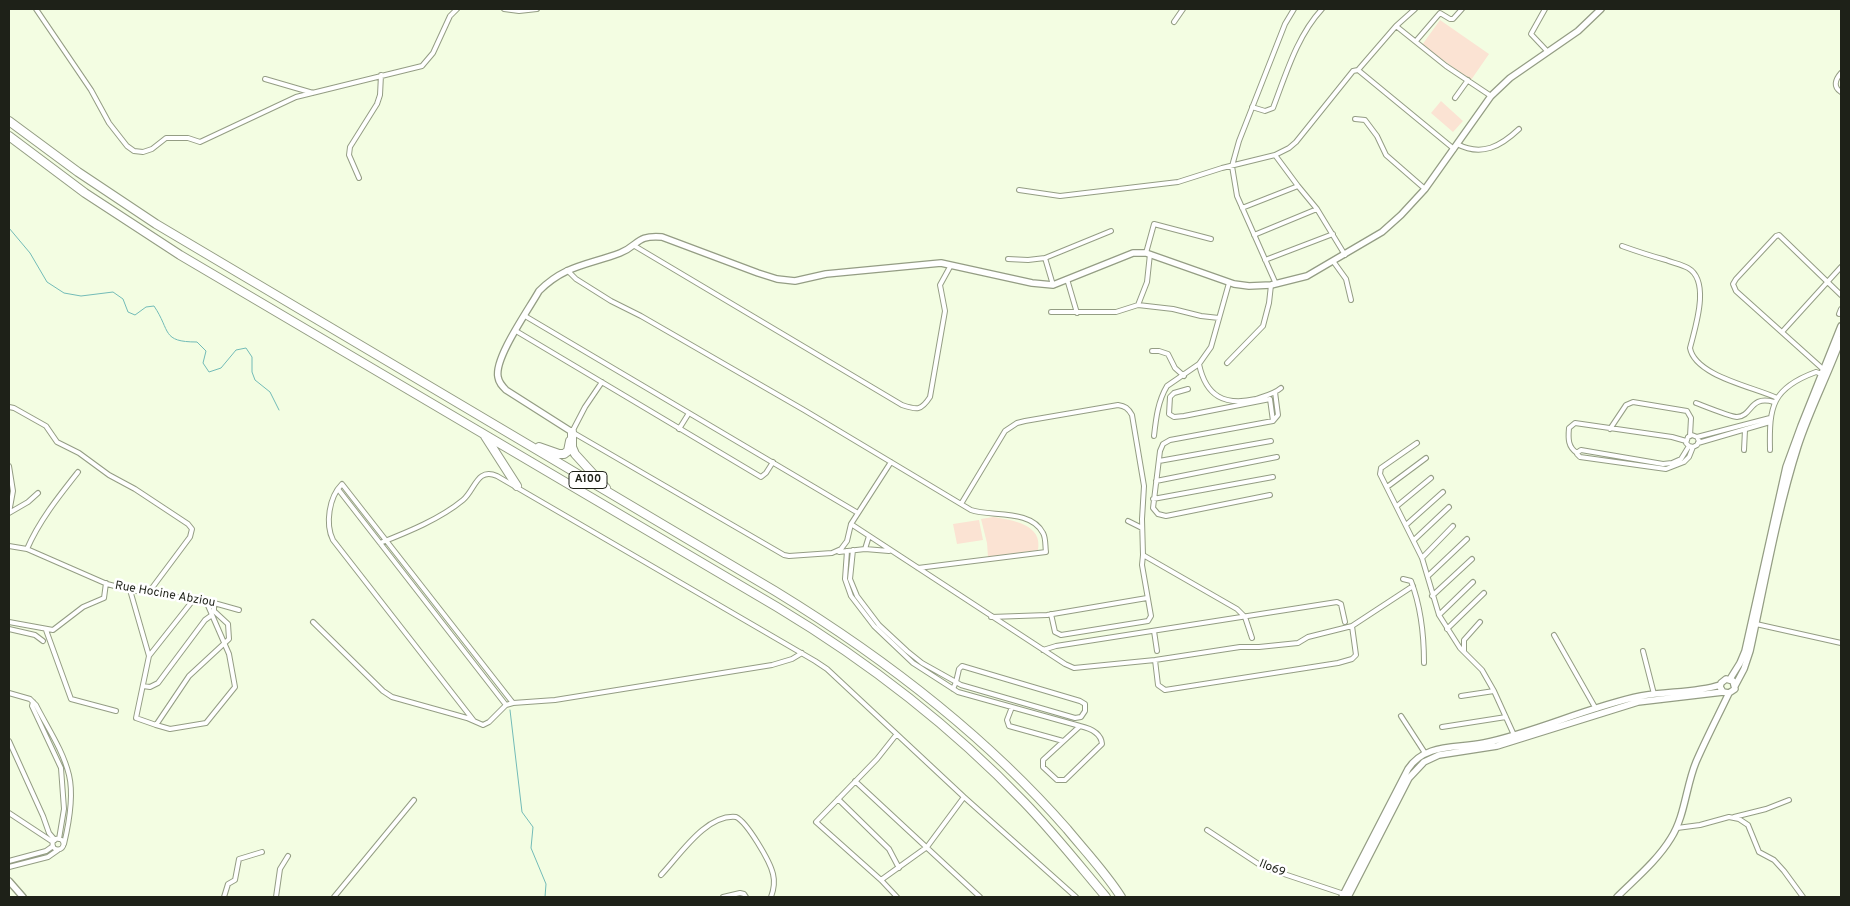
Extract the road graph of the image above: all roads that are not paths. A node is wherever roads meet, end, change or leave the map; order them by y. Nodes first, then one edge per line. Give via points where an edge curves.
1 (36, 9) edge
2 (457, 9) edge
3 (504, 9) edge
4 (537, 9) edge
5 (1183, 9) edge
6 (1294, 9) edge
7 (1314, 9) edge
8 (1322, 9) edge
9 (1415, 9) edge
10 (1444, 9) edge
11 (1462, 9) edge
12 (1545, 9) edge
13 (1600, 9) edge
14 (1318, 13) junction
15 (1440, 13) junction
16 (1174, 22) dead end
17 (1396, 26) junction
18 (1416, 41) junction
19 (1548, 52) junction
20 (1358, 70) junction
21 (1841, 73) edge
22 (381, 75) junction
23 (265, 78) dead end
24 (1468, 80) junction
25 (1841, 92) edge
26 (313, 93) junction
27 (1491, 96) junction
28 (1455, 98) dead end
29 (1252, 108) junction
30 (1355, 119) dead end
31 (9, 121) edge
32 (1519, 129) dead end
33 (9, 136) edge
34 (1456, 147) junction
35 (1275, 154) junction
36 (1232, 166) junction
37 (359, 178) dead end
38 (1298, 186) junction
39 (1425, 189) junction
40 (1020, 190) dead end
41 (1242, 208) junction
42 (1317, 209) junction
43 (1111, 231) dead end
44 (1333, 234) junction
45 (1254, 235) junction
46 (1211, 239) dead end
47 (633, 245) junction
48 (1622, 246) dead end
49 (1148, 254) junction
50 (1345, 254) junction
51 (1045, 258) junction
52 (1008, 259) dead end
53 (1265, 260) junction
54 (1333, 261) junction
55 (951, 265) junction
56 (1841, 267) edge
57 (567, 270) junction
58 (1067, 279) junction
59 (1828, 282) junction
60 (1229, 283) junction
61 (1273, 284) junction
62 (1053, 285) junction
63 (1841, 295) edge
64 (1351, 300) dead end
65 (1138, 305) junction
66 (1841, 309) edge
67 (1051, 312) dead end
68 (1077, 312) junction
69 (1839, 314) dead end
70 (525, 316) junction
71 (1219, 318) junction
72 (1841, 326) edge
73 (516, 331) junction
74 (1782, 332) junction
75 (1841, 339) edge
76 (1152, 351) dead end
77 (1227, 363) dead end
78 (1199, 364) junction
79 (1823, 372) junction
80 (1184, 376) junction
81 (602, 382) junction
82 (1281, 388) dead end
83 (1188, 389) dead end
84 (1275, 392) junction
85 (1270, 397) junction
86 (1776, 400) junction
87 (1696, 403) dead end
88 (9, 407) edge
89 (690, 413) junction
90 (1770, 420) junction
91 (1273, 421) junction
92 (680, 429) junction
93 (1610, 429) junction
94 (1745, 430) junction
95 (572, 432) junction
96 (1727, 432) junction
97 (484, 434) junction
98 (1154, 436) dead end
99 (1690, 436) junction
100 (1697, 437) junction
101 (521, 440) junction
102 (1271, 441) dead end
103 (1686, 441) junction
104 (1417, 443) dead end
105 (1698, 443) junction
106 (1691, 447) junction
107 (1744, 450) dead end
108 (1770, 450) dead end
109 (1277, 457) dead end
110 (1426, 458) dead end
111 (1159, 461) junction
112 (773, 462) junction
113 (891, 462) junction
114 (9, 466) edge
115 (78, 472) dead end
116 (1273, 477) dead end
117 (1431, 478) dead end
118 (1156, 481) junction
119 (517, 486) junction
120 (1388, 487) junction
121 (338, 489) junction
122 (1443, 492) dead end
123 (38, 493) dead end
124 (1270, 494) dead end
125 (615, 496) junction
126 (1153, 499) junction
127 (961, 504) junction
128 (1397, 506) junction
129 (1449, 507) dead end
130 (9, 513) edge
131 (858, 514) junction
132 (1128, 521) dead end
133 (851, 524) junction
134 (1406, 525) junction
135 (1453, 526) dead end
136 (1142, 528) junction
137 (869, 536) junction
138 (1467, 539) dead end
139 (387, 540) junction
140 (1414, 540) junction
141 (380, 543) junction
142 (9, 546) edge
143 (866, 549) junction
144 (27, 550) junction
145 (847, 550) junction
146 (853, 550) junction
147 (836, 552) junction
148 (896, 553) junction
149 (1143, 555) junction
150 (1422, 558) junction
151 (1472, 558) dead end
152 (918, 568) junction
153 (1428, 576) junction
154 (1403, 579) dead end
155 (1473, 582) dead end
156 (106, 583) junction
157 (1413, 586) junction
158 (130, 590) junction
159 (148, 592) junction
160 (1484, 593) dead end
161 (1432, 596) junction
162 (1148, 598) junction
163 (194, 599) junction
164 (206, 601) junction
165 (214, 603) junction
166 (239, 610) dead end
167 (1051, 614) junction
168 (212, 615) junction
169 (1439, 615) junction
170 (991, 617) junction
171 (1245, 617) junction
172 (9, 622) edge
173 (313, 622) dead end
174 (1345, 622) dead end
175 (1480, 622) dead end
176 (1756, 624) junction
177 (1352, 626) junction
178 (9, 629) edge
179 (1448, 629) junction
180 (46, 630) junction
181 (1154, 631) junction
182 (1554, 635) dead end
183 (1252, 638) dead end
184 (43, 641) dead end
185 (224, 643) junction
186 (1841, 643) edge
187 (1043, 650) junction
188 (1157, 651) dead end
189 (1643, 651) dead end
190 (1464, 652) junction
191 (802, 653) junction
192 (149, 656) junction
193 (1155, 660) junction
194 (1424, 663) dead end
195 (1730, 679) junction
196 (956, 682) junction
197 (1720, 684) junction
198 (143, 686) junction
199 (1735, 686) junction
200 (953, 689) junction
201 (1494, 691) junction
202 (1726, 692) junction
203 (9, 693) edge
204 (1654, 694) junction
205 (1461, 696) dead end
206 (33, 702) junction
207 (513, 703) junction
208 (506, 705) junction
209 (1012, 707) junction
210 (1596, 709) junction
211 (116, 711) dead end
212 (1400, 716) dead end
213 (1506, 717) junction
214 (474, 721) junction
215 (156, 724) junction
216 (1080, 726) junction
217 (1442, 727) dead end
218 (896, 735) junction
219 (1515, 738) junction
220 (9, 741) edge
221 (1063, 742) junction
222 (1424, 753) junction
223 (856, 781) junction
224 (964, 797) junction
225 (838, 799) junction
226 (414, 800) dead end
227 (1789, 800) dead end
228 (9, 813) edge
229 (1732, 818) junction
230 (1676, 828) junction
231 (1207, 830) dead end
232 (55, 842) junction
233 (64, 844) junction
234 (927, 847) junction
235 (58, 850) junction
236 (262, 852) dead end
237 (288, 856) dead end
238 (9, 862) edge
239 (9, 867) edge
240 (899, 868) junction
241 (661, 875) dead end
242 (882, 880) junction
243 (9, 881) edge
244 (1345, 896) edge
245 (23, 897) edge
246 (224, 897) edge
247 (276, 897) edge
248 (334, 897) edge
249 (723, 897) edge
250 (746, 897) edge
251 (771, 897) edge
252 (898, 897) edge
253 (980, 897) edge
254 (1076, 897) edge
255 (1106, 897) edge
256 (1120, 897) edge
257 (1617, 897) edge
258 (1803, 897) edge

1 - 26 street via 114,130 134,151 152,149 166,138 188,138 200,142 296,97
2 - 22 street via 450,16 433,53 422,66
3 - 4 street
5 - 16 street
6 - 29 street
7 - 14 street
8 - 14 street
9 - 17 street
10 - 15 street
11 - 15 street via 1454,20
12 - 19 street via 1532,34
13 - 19 main road via 1578,31
14 - 29 street via 1304,33 1273,108 1265,111
15 - 18 street
17 - 18 street
17 - 20 street
18 - 24 street
19 - 27 main road via 1510,78
20 - 34 street
20 - 35 street via 1353,71 1296,142
21 - 25 street via 1835,84
22 - 26 street
22 - 37 street via 377,104 350,147 349,154
23 - 26 street
24 - 27 street
24 - 28 street
27 - 34 main road
29 - 36 street
30 - 39 street via 1365,120 1386,155
31 - 101 highway, A100 via 156,224
32 - 34 street via 1500,145 1486,149
33 - 97 highway, A100 via 85,193 153,238
34 - 39 main road
35 - 36 street
35 - 38 street
36 - 40 street via 1178,182 1060,196
36 - 41 street
38 - 41 street
38 - 42 street
39 - 50 main road via 1382,232
41 - 45 street
42 - 44 street
42 - 45 street
43 - 51 street
44 - 50 street
44 - 53 street
45 - 53 street
46 - 49 street via 1154,224
47 - 55 main road via 639,239 662,237 758,273 795,282 826,274 941,263
47 - 55 street via 913,409 925,405 930,396 945,311 940,286
47 - 57 main road via 622,252
48 - 86 street via 1692,271 1701,295 1691,354 1702,366
49 - 58 main road via 1133,252
49 - 60 main road
49 - 65 street via 1147,282
50 - 54 main road
51 - 52 street
51 - 62 street
53 - 61 street
54 - 61 main road via 1307,276
54 - 64 street via 1346,279
55 - 62 main road
56 - 59 street
57 - 70 main road via 540,291
57 - 113 street via 611,301
58 - 62 main road
58 - 68 street
59 - 63 street
59 - 74 street
59 - 74 street via 1779,236 1736,279 1734,289
60 - 61 main road via 1249,286
60 - 71 street
61 - 77 street via 1262,326
65 - 68 street via 1116,312
65 - 71 street
66 - 69 street
67 - 68 street
70 - 73 main road
70 - 89 street
71 - 78 street via 1211,347
72 - 79 main road
73 - 81 street
73 - 95 main road via 498,367 500,383
74 - 79 street
75 - 176 main road via 1795,457
76 - 80 street via 1168,354 1175,368
78 - 80 street
78 - 85 street via 1208,387 1220,398 1236,402
79 - 86 street via 1801,379
79 - 195 main road via 1786,467 1745,651
80 - 98 street via 1165,390 1156,412
81 - 92 street
81 - 95 street
82 - 84 street
83 - 85 street via 1170,396 1168,411 1171,416
84 - 85 street
84 - 91 street via 1278,415
85 - 91 street
86 - 87 street via 1760,400 1738,417
86 - 90 street
88 - 159 street via 46,426 57,442 135,488 192,529 190,537
89 - 92 street
89 - 112 street
90 - 94 street
90 - 96 street
90 - 108 street
91 - 111 street via 1170,440 1161,447
92 - 112 street via 761,477
93 - 99 street via 1626,405 1636,401 1687,411 1691,418
93 - 103 street
93 - 106 street via 1572,424 1569,443 1577,453 1581,450 1655,466 1679,461
94 - 96 street
94 - 107 street
95 - 101 highway via 568,451 564,454
95 - 125 highway via 575,454
95 - 147 street via 784,555
96 - 100 street
96 - 105 street
97 - 119 highway
97 - 255 highway, A100 via 810,626 880,674 998,775
99 - 100 street
99 - 103 street
100 - 105 street
101 - 125 highway, A100
102 - 111 street
103 - 106 street
104 - 120 street via 1380,470
105 - 106 street
109 - 118 street
110 - 120 street
111 - 118 street
112 - 131 street
113 - 127 street
113 - 131 street
114 - 130 street via 13,491
115 - 144 street via 58,497
116 - 126 street
117 - 128 street
118 - 126 street
119 - 139 street via 494,474 483,475 467,496 447,511
119 - 191 street
120 - 128 street
121 - 139 street via 342,484
121 - 141 street
121 - 214 street via 329,522 333,540
122 - 134 street
123 - 130 street
124 - 126 street via 1162,516 1154,512
125 - 256 highway, A100 via 827,622 941,706 1033,793
127 - 136 street via 1010,426 1118,405 1128,409 1132,415 1144,486
127 - 152 street via 980,514 1014,515 1032,522 1044,534 1046,552
128 - 134 street
129 - 140 street
131 - 133 street
132 - 136 street
133 - 137 street
133 - 147 street via 846,544
134 - 140 street
135 - 150 street
136 - 149 street
137 - 143 street
137 - 148 street
138 - 153 street
139 - 141 street
139 - 207 street
140 - 150 street
141 - 208 street
142 - 144 street, Rue Hocine Abziou
143 - 146 street
143 - 148 street
144 - 156 street, Rue Hocine Abziou
145 - 146 street
145 - 147 street
145 - 200 street via 846,584 859,608 913,663
146 - 196 street via 850,578 853,589 879,625 922,663
148 - 152 street
149 - 162 street
149 - 171 street via 1238,609
150 - 153 street
151 - 161 street
152 - 170 street
153 - 161 street
154 - 157 street via 1411,581
155 - 169 street
156 - 158 street, Rue Hocine Abziou
156 - 180 street via 104,598 83,607 54,630
157 - 177 street
157 - 194 street via 1422,624
158 - 159 street, Rue Hocine Abziou
158 - 192 street
159 - 163 street, Rue Hocine Abziou
160 - 179 street
161 - 169 street
162 - 167 street
162 - 167 street via 1150,616 1144,623 1061,636 1054,632
163 - 164 street, Rue Hocine Abziou
163 - 192 street
164 - 165 street, Rue Hocine Abziou
164 - 168 street
165 - 166 street, Rue Hocine Abziou
165 - 185 street via 214,611 228,624 229,639
167 - 170 street
168 - 185 street
168 - 198 street via 158,683
169 - 179 street
170 - 187 street
171 - 174 street via 1337,602 1341,604
171 - 181 street
171 - 183 street
172 - 180 street
173 - 214 street via 392,696
175 - 190 street via 1464,640
176 - 186 street
176 - 199 main road via 1748,660
177 - 193 street via 1297,643 1240,647
177 - 193 street via 1356,652 1352,659 1256,678 1165,690 1158,685
178 - 184 street via 35,635
179 - 190 street
180 - 211 street via 71,699
181 - 187 street
181 - 188 street
182 - 210 street
185 - 215 street via 189,676
185 - 215 street via 235,687 206,723 170,729
187 - 193 street via 1074,668
189 - 204 street
190 - 201 street via 1480,667
191 - 207 street via 792,660 772,665 555,700
191 - 218 street via 827,669
192 - 198 street
195 - 197 main road
195 - 199 main road
196 - 196 street via 1075,718 1085,711 1085,704 1080,700 966,666 959,669
196 - 200 street
197 - 202 main road
197 - 204 main road
198 - 215 street via 136,718
199 - 202 main road via 1734,691
200 - 209 street
201 - 205 street
201 - 213 street
202 - 219 main road via 1638,702
202 - 230 main road via 1696,762
203 - 206 street
204 - 210 main road
206 - 232 street via 61,768 64,809
206 - 233 street via 56,743 69,776
207 - 208 street
208 - 214 street via 487,723
209 - 216 street
209 - 221 street via 1007,720 1009,726
210 - 219 main road
212 - 222 street
213 - 217 street
213 - 219 street
216 - 221 street
216 - 221 street via 1096,732 1102,744 1061,781 1042,764
218 - 223 street
218 - 224 street
219 - 222 main road via 1438,748
219 - 244 main road via 1484,749 1439,755 1419,766 1409,778
220 - 232 street via 48,833
222 - 244 main road via 1408,769
223 - 225 street
223 - 234 street
224 - 234 street
224 - 254 street
225 - 240 street via 889,849
225 - 242 street via 816,822
226 - 248 street
227 - 229 street
228 - 232 street
229 - 230 street
229 - 258 street via 1748,825 1759,852 1774,860
230 - 257 main road via 1662,852
231 - 244 street, Ilo69 via 1263,866
232 - 233 street via 62,840
232 - 235 street
232 - 238 street via 46,851
233 - 235 street
234 - 240 street
234 - 253 street
235 - 239 street via 48,857
236 - 246 street via 239,859 235,880 228,884
237 - 247 street via 280,869
240 - 242 street
241 - 251 street via 706,827 718,820 736,817 744,822 770,866 774,881
242 - 252 street
243 - 245 main road
249 - 250 street via 740,893

